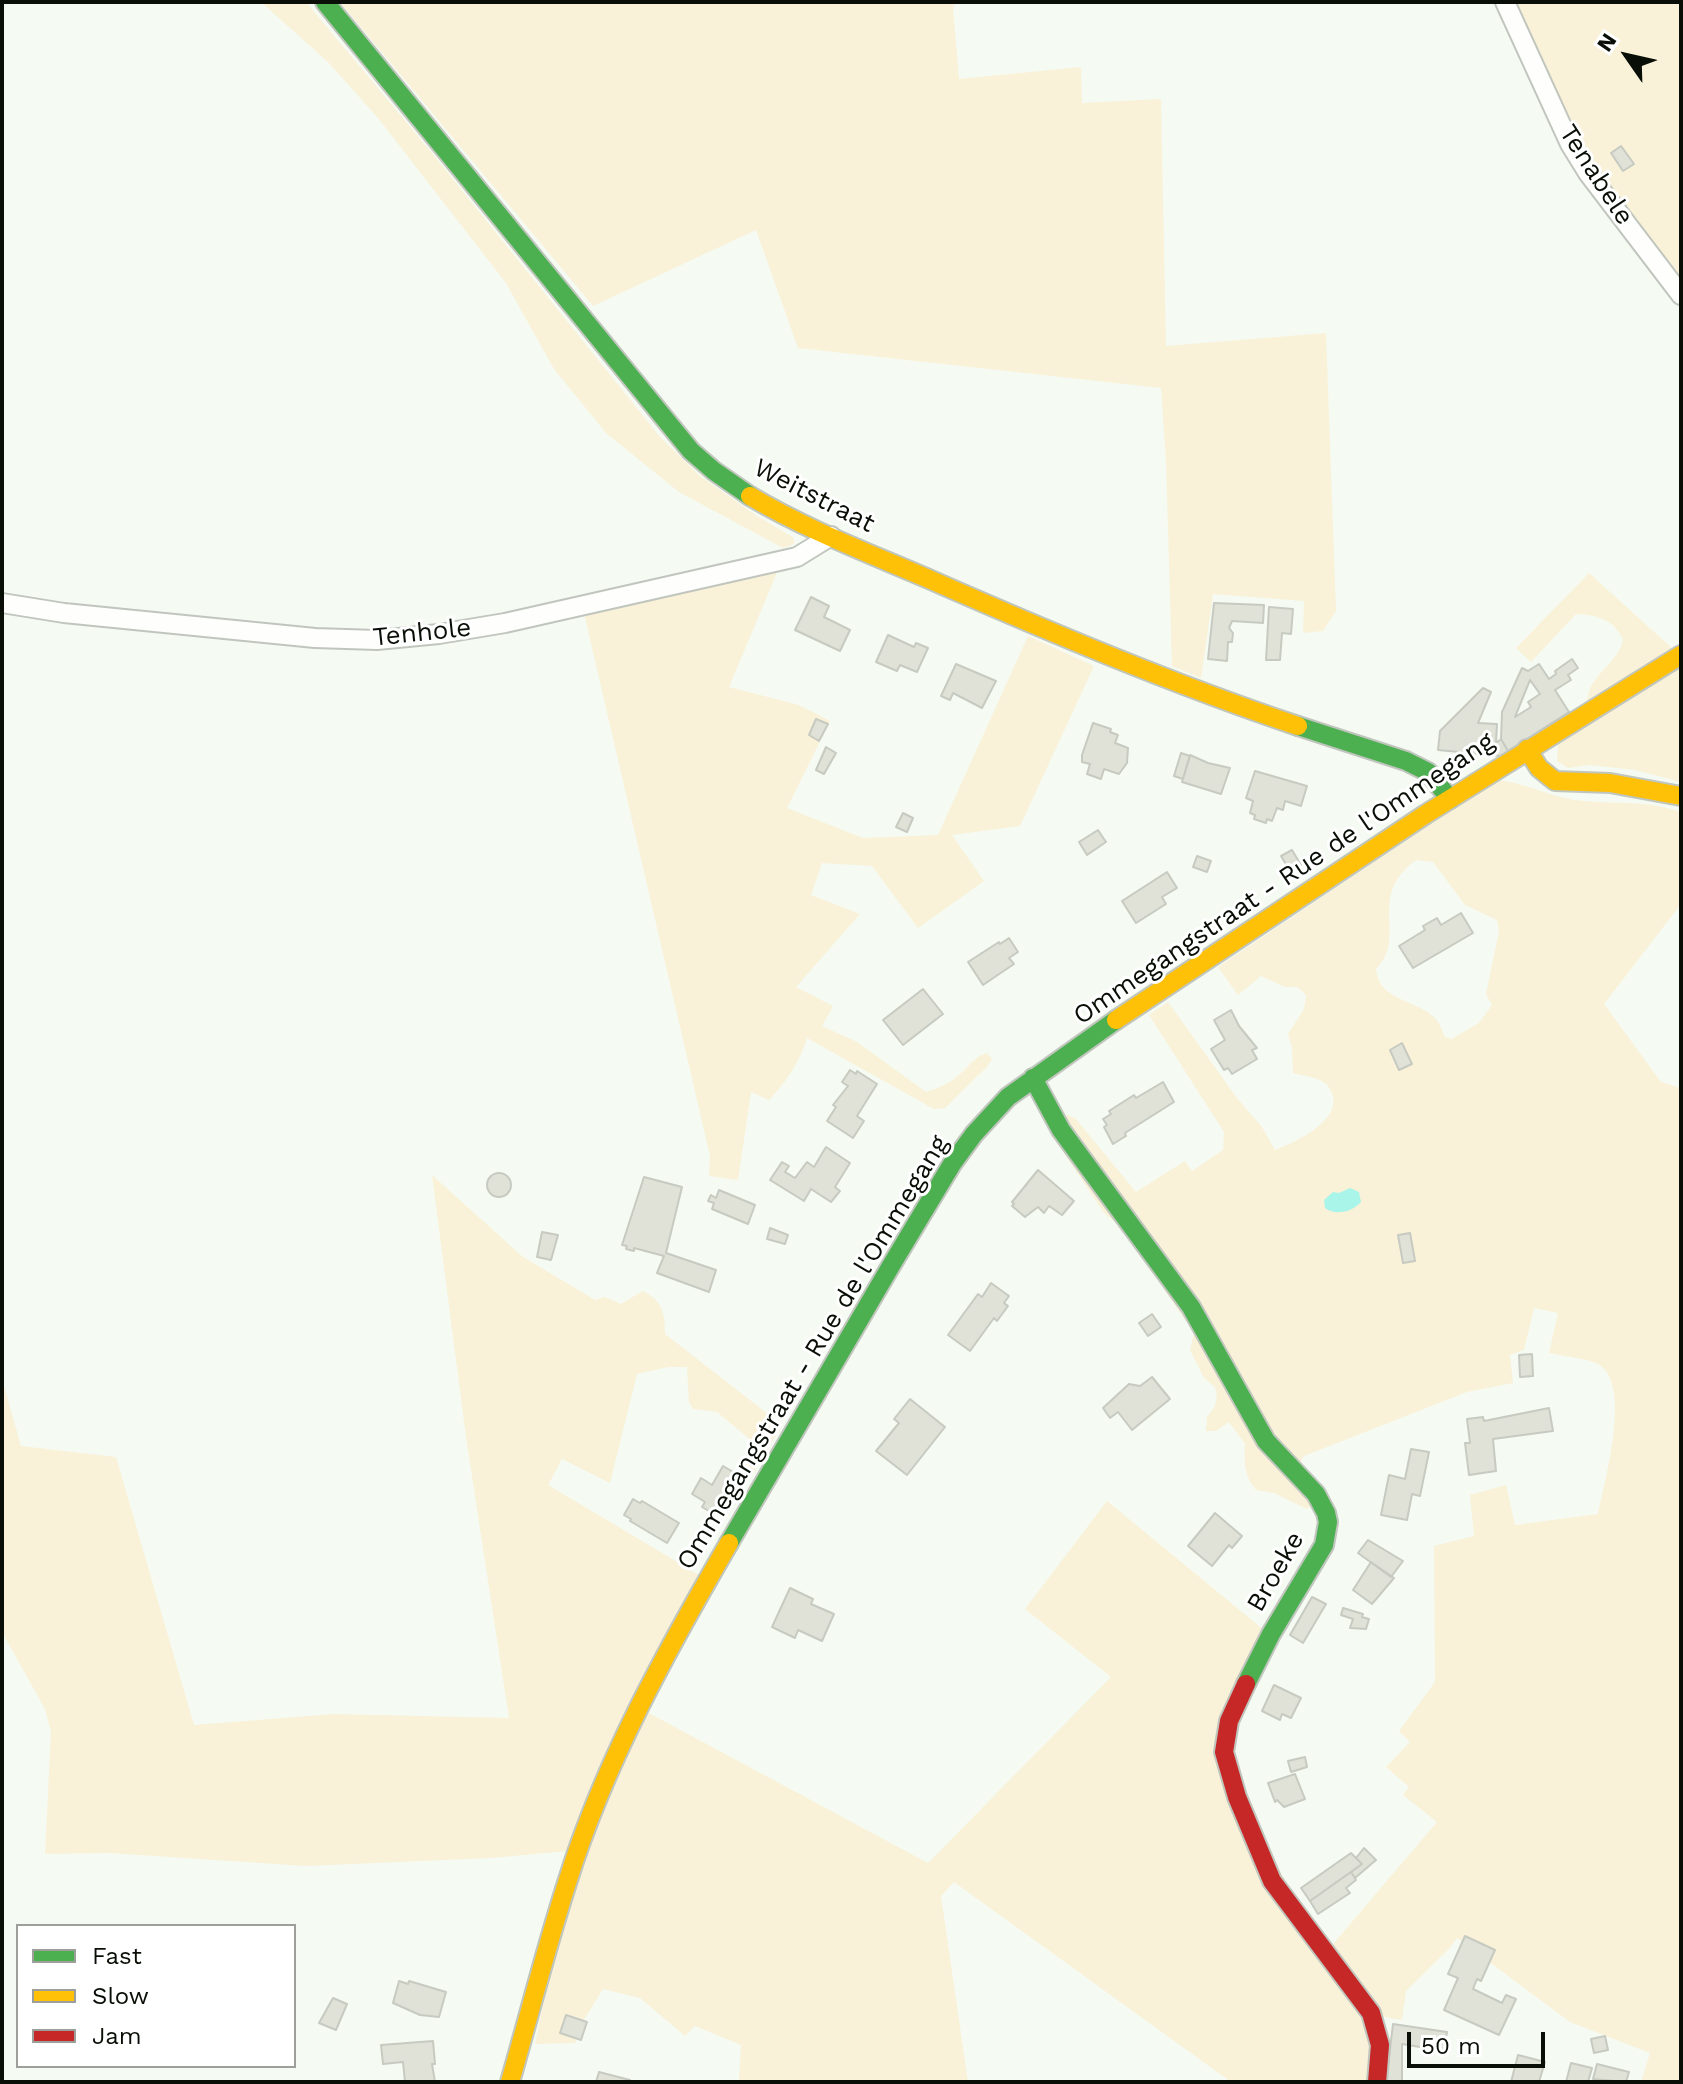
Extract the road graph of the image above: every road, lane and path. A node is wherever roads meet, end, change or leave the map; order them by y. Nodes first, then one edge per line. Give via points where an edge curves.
1 (325, 2) edge
2 (1505, 2) edge
3 (1681, 295) edge
4 (831, 536) junction
5 (2, 603) edge
6 (1681, 655) edge
7 (1527, 749) junction
8 (1681, 796) edge
9 (1450, 799) junction
10 (1033, 1078) junction
11 (510, 2082) edge
12 (1377, 2082) edge

1 - 4 street, Weitstraat via 691,451 752,497
2 - 3 street, Tenabele via 1570,144
4 - 5 street, Tenhole via 797,557 533,617 406,637 335,640
4 - 9 street, Weitstraat via 1162,677 1406,761 1428,772
6 - 7 street, Ommegangstraat - Rue de l'Ommegang
7 - 8 street via 1555,781 1610,783
7 - 9 street, Ommegangstraat - Rue de l'Ommegang
9 - 10 street, Ommegangstraat - Rue de l'Ommegang
10 - 11 street, Ommegangstraat - Rue de l'Ommegang via 992,1114 952,1164 660,1666 576,1855
10 - 12 street, Broeke via 1061,1130 1191,1307 1266,1441 1316,1494 1326,1513 1324,1545 1235,1706 1224,1752 1272,1881 1371,2013 1380,2045

